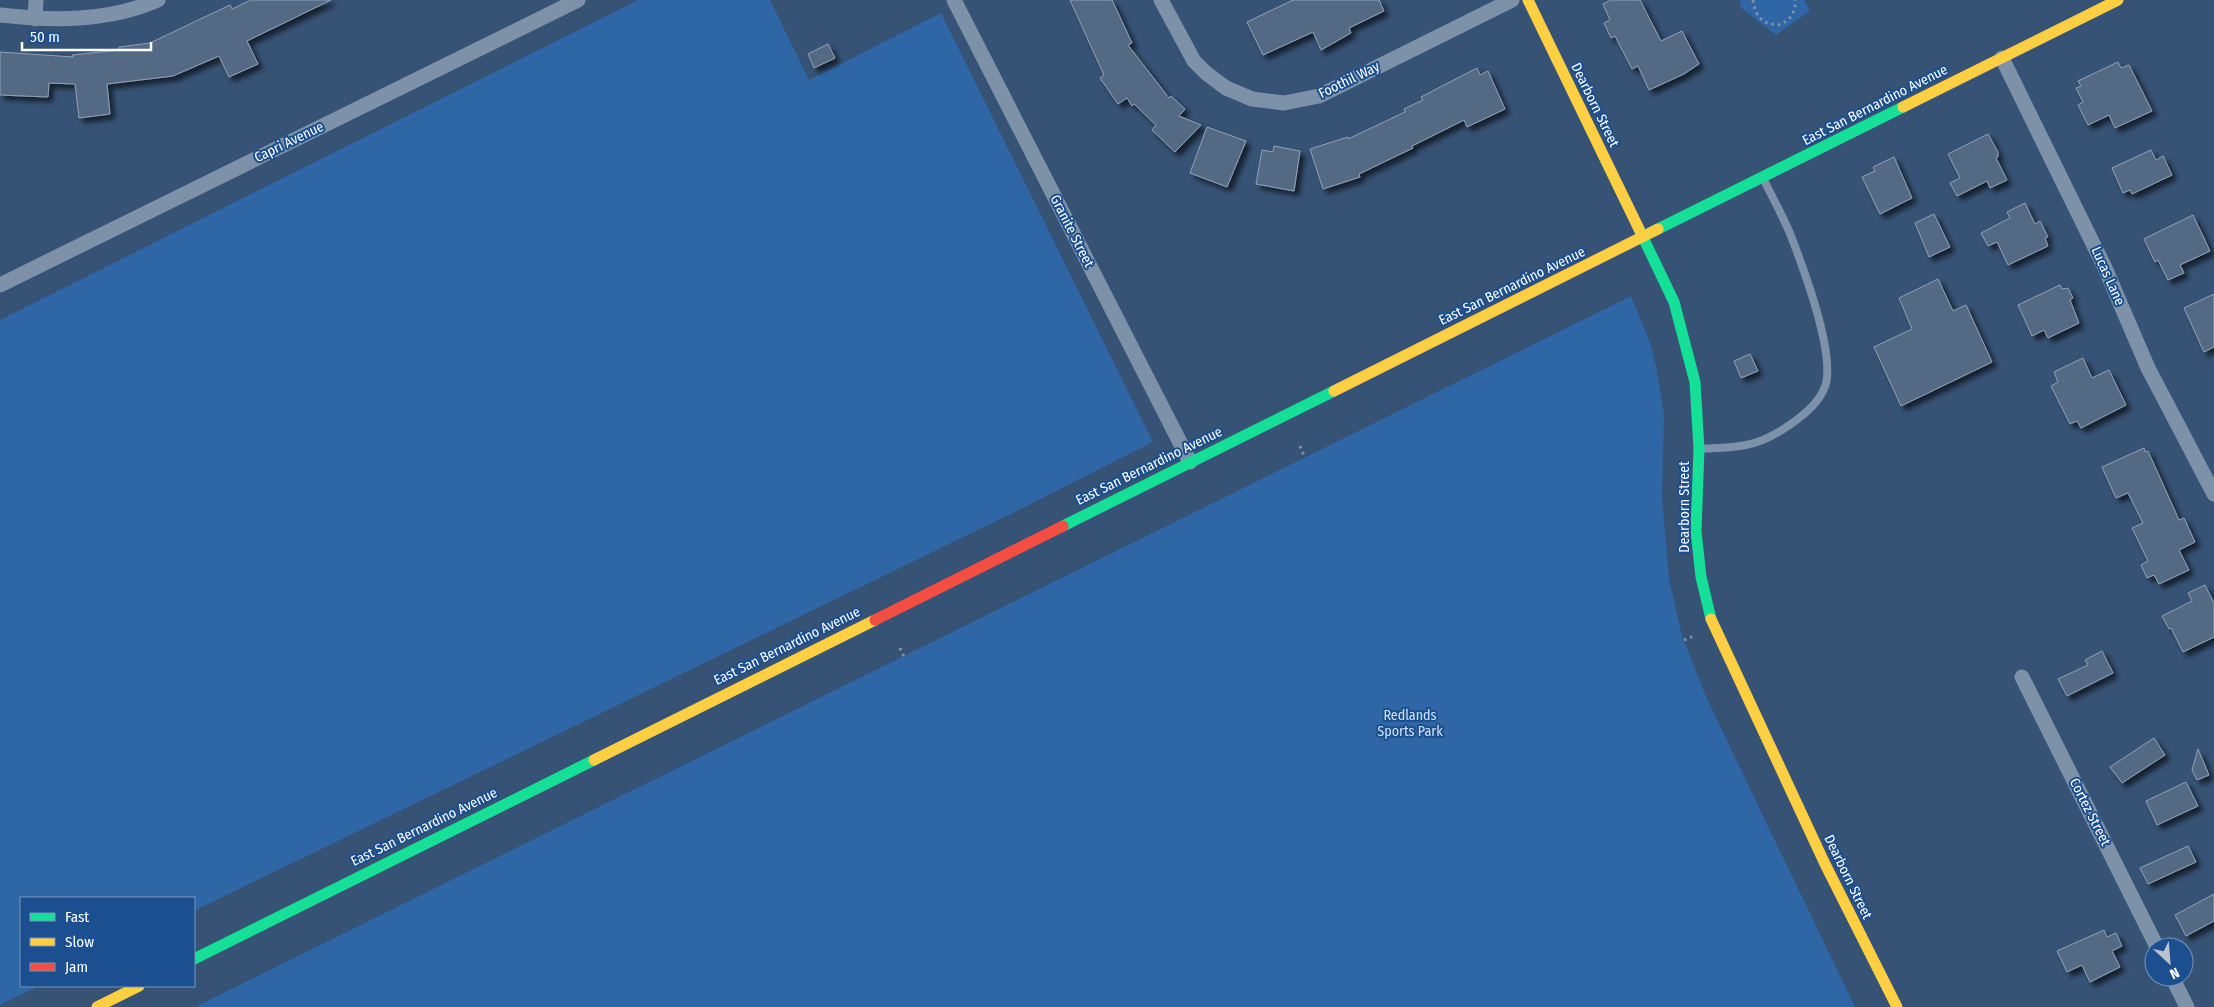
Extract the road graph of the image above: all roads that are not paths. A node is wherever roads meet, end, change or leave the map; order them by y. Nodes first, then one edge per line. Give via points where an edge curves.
1 (36, 0) edge
2 (158, 0) edge
3 (578, 0) edge
4 (954, 0) edge
5 (1162, 0) edge
6 (1512, 0) edge
7 (1528, 0) edge
8 (2118, 0) edge
9 (0, 15) edge
10 (35, 19) junction
11 (2002, 58) junction
12 (1763, 178) junction
13 (1642, 238) junction
14 (0, 285) edge
15 (1699, 449) junction
16 (1190, 462) junction
17 (2214, 494) edge
18 (2022, 677) dead end
19 (2152, 937) edge
20 (195, 959) edge
21 (137, 987) edge
22 (2177, 987) edge
23 (97, 1007) edge
24 (1897, 1007) edge
25 (2187, 1007) edge

1 - 10 street
2 - 10 street via 111,15
3 - 14 street, Capri Avenue
4 - 16 street, Granite Street
5 - 6 street, Foothil Way via 1194,61 1206,73 1226,88 1252,99 1284,103 1319,96
7 - 13 street, Dearborn Street
8 - 11 street, East San Bernardino Avenue
9 - 10 street
11 - 12 street, East San Bernardino Avenue
11 - 17 street, Lucas Lane via 2105,268 2148,368
12 - 13 street, East San Bernardino Avenue
12 - 15 lane via 1791,236 1825,342 1828,367 1825,389 1794,422 1770,436 1746,445
13 - 15 street, Dearborn Street via 1674,302 1695,382
13 - 16 street, East San Bernardino Avenue
15 - 24 street, Dearborn Street via 1696,531 1701,577 1712,623 1825,864
16 - 20 street, East San Bernardino Avenue
18 - 19 street, Cortez Street
21 - 23 street
22 - 25 street

